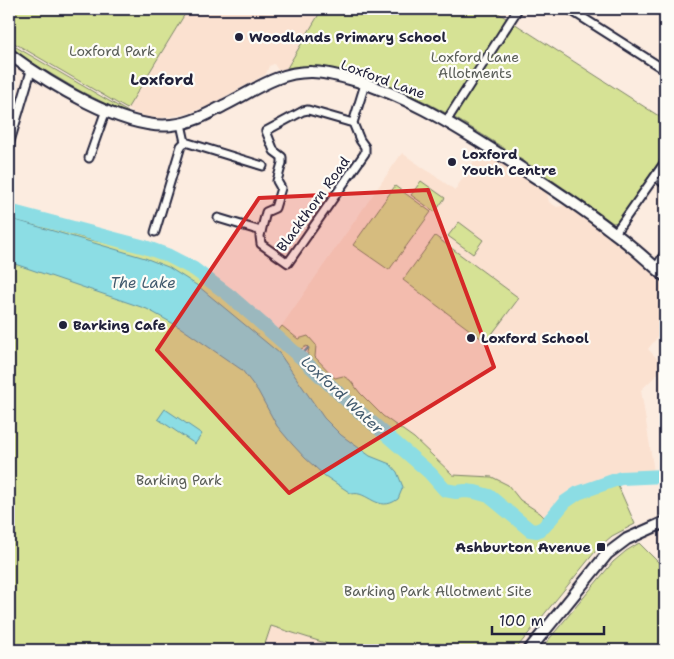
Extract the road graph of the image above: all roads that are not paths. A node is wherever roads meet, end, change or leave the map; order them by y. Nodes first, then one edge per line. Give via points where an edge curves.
1 (518, 9) edge
2 (568, 9) edge
3 (9, 54) edge
4 (31, 70) junction
5 (665, 70) edge
6 (365, 84) junction
7 (106, 110) junction
8 (447, 120) junction
9 (354, 123) junction
10 (181, 124) junction
11 (185, 142) junction
12 (9, 145) edge
13 (89, 158) dead end
14 (665, 162) edge
15 (263, 166) dead end
16 (218, 218) dead end
17 (261, 231) junction
18 (155, 232) dead end
19 (615, 233) junction
20 (665, 253) edge
21 (656, 268) junction
22 (665, 276) edge
23 (665, 522) edge
24 (529, 650) edge

1 - 8 street
2 - 5 street
3 - 4 street, Loxford Lane
4 - 7 street, Loxford Lane
4 - 12 street
6 - 8 street, Loxford Lane
6 - 9 street
6 - 10 street, Loxford Lane via 323,73 289,74
7 - 10 street, Loxford Lane via 150,125
7 - 13 street
8 - 19 street, Loxford Lane
9 - 17 street, Blackthorn Road via 308,110 266,131 274,151 282,157 277,182 281,188 275,208 266,212
9 - 17 street, Blackthorn Road via 366,147 365,153 288,263 261,244
10 - 11 street
11 - 15 street
11 - 18 street via 181,146
14 - 19 street
16 - 17 street
19 - 21 street, Loxford Lane
20 - 21 street
21 - 22 street, Loxford Lane
23 - 24 street via 627,539 607,554

